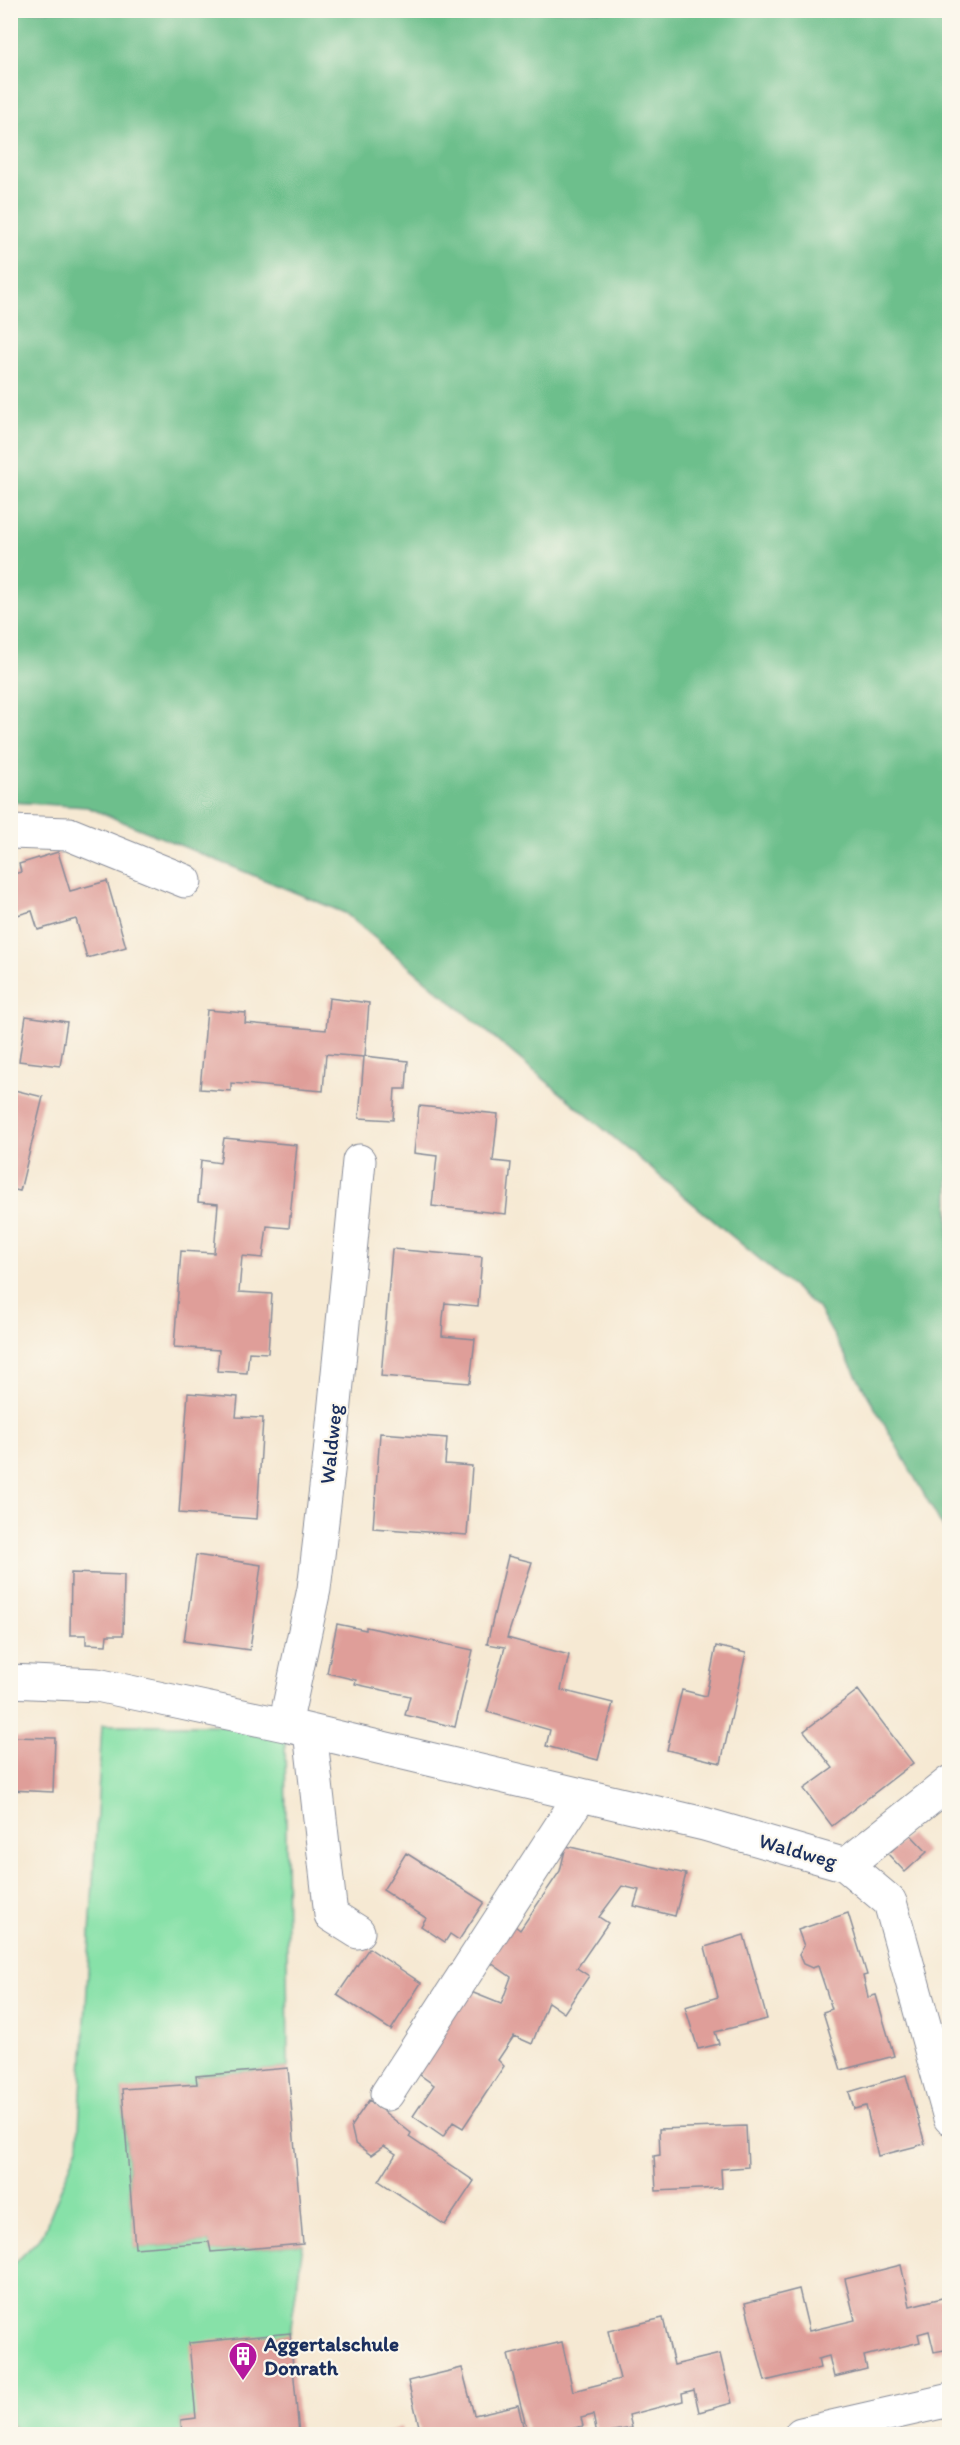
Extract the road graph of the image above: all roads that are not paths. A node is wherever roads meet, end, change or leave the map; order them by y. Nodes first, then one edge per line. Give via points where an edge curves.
1 (10, 832) edge
2 (185, 881) dead end
3 (359, 1161) dead end
4 (10, 1682) edge
5 (297, 1728) junction
6 (950, 1782) edge
7 (581, 1795) junction
8 (846, 1865) junction
9 (358, 1932) dead end
10 (387, 2094) dead end
11 (950, 2118) edge
12 (950, 2400) edge
13 (801, 2434) edge

1 - 2 street via 69,834
3 - 5 street, Waldweg via 330,1455
4 - 5 street, Waldweg via 97,1685
5 - 7 street, Waldweg
5 - 9 street via 331,1914
6 - 8 street
7 - 8 street, Waldweg via 704,1824
7 - 10 street
8 - 11 street, Waldweg via 890,1902
12 - 13 street

